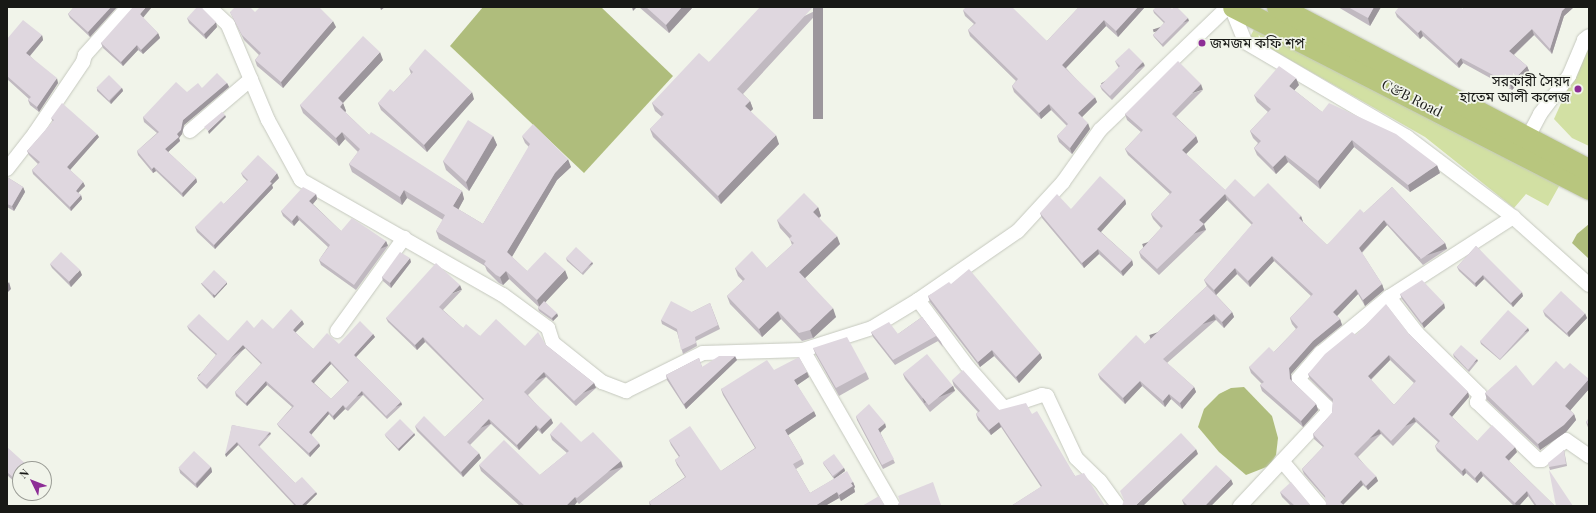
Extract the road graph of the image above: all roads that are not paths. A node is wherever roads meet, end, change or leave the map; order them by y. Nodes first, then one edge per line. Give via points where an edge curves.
1 (128, 7) edge
2 (209, 7) edge
3 (1231, 7) edge
4 (1278, 7) edge
5 (1589, 36) edge
6 (251, 79) junction
7 (190, 131) dead end
8 (1528, 137) junction
9 (7, 169) edge
10 (1589, 170) edge
11 (1589, 189) edge
12 (1513, 217) junction
13 (404, 238) junction
14 (1589, 285) edge
15 (1390, 297) junction
16 (918, 300) junction
17 (337, 331) dead end
18 (803, 350) junction
19 (1589, 456) edge
20 (1282, 461) junction
21 (893, 506) edge
22 (1118, 506) edge
23 (1240, 506) edge
24 (1320, 506) edge

1 - 9 street via 85,55 83,62 35,133
2 - 6 street via 228,25
3 - 11 highway, C&B Road
3 - 12 street via 1246,42 1407,137
3 - 16 street via 1100,130 1063,182 1018,231
4 - 8 highway, C&B Road
5 - 8 street via 1584,40 1569,76 1540,114
6 - 7 street
6 - 13 street via 268,120 301,180
8 - 10 highway, C&B Road
12 - 14 street
12 - 15 street
13 - 17 street
13 - 18 street via 503,295 548,328 553,343 602,382 626,391 703,352
15 - 19 street via 1416,333 1480,395 1477,402 1538,460 1542,460 1566,440
15 - 20 street via 1321,352 1299,377 1328,410
16 - 18 street via 872,328
16 - 22 street via 968,367 1004,408 1042,395 1046,396 1076,458 1100,481
18 - 21 street
20 - 23 street
20 - 24 street

